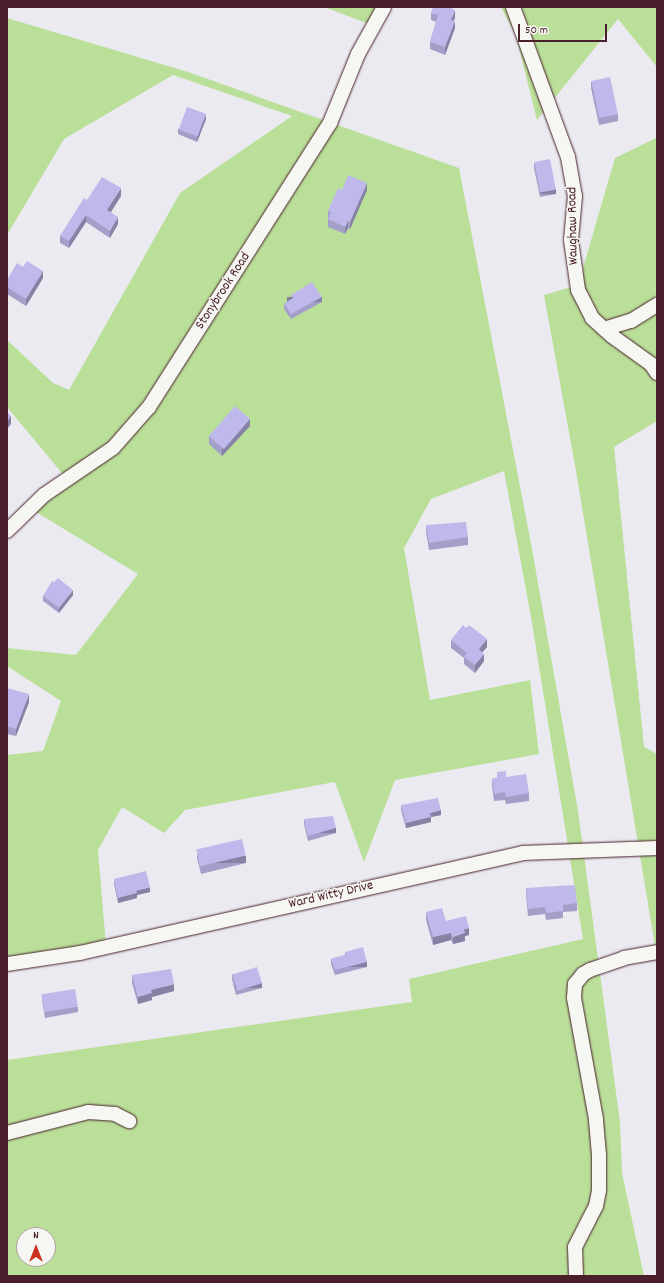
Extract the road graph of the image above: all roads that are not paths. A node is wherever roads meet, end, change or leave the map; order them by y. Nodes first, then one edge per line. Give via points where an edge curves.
1 (384, 7) edge
2 (513, 7) edge
3 (657, 305) edge
4 (604, 329) junction
5 (657, 373) edge
6 (7, 531) edge
7 (657, 848) edge
8 (657, 952) edge
9 (7, 964) edge
10 (129, 1121) dead end
11 (7, 1133) edge
12 (576, 1276) edge

1 - 6 street, Stonybrook Road via 358,54 330,123 149,407 113,448 44,495
2 - 4 street, Waughaw Road via 568,157 574,196 571,240 578,290 592,318
3 - 4 street via 632,321
4 - 5 street, Waughaw Road via 651,364
7 - 9 street, Ward Witty Drive via 523,853 80,954
8 - 12 street via 624,958 590,970 575,984 574,998 596,1119 599,1155 597,1201 575,1246
10 - 11 street via 115,1114 88,1112

